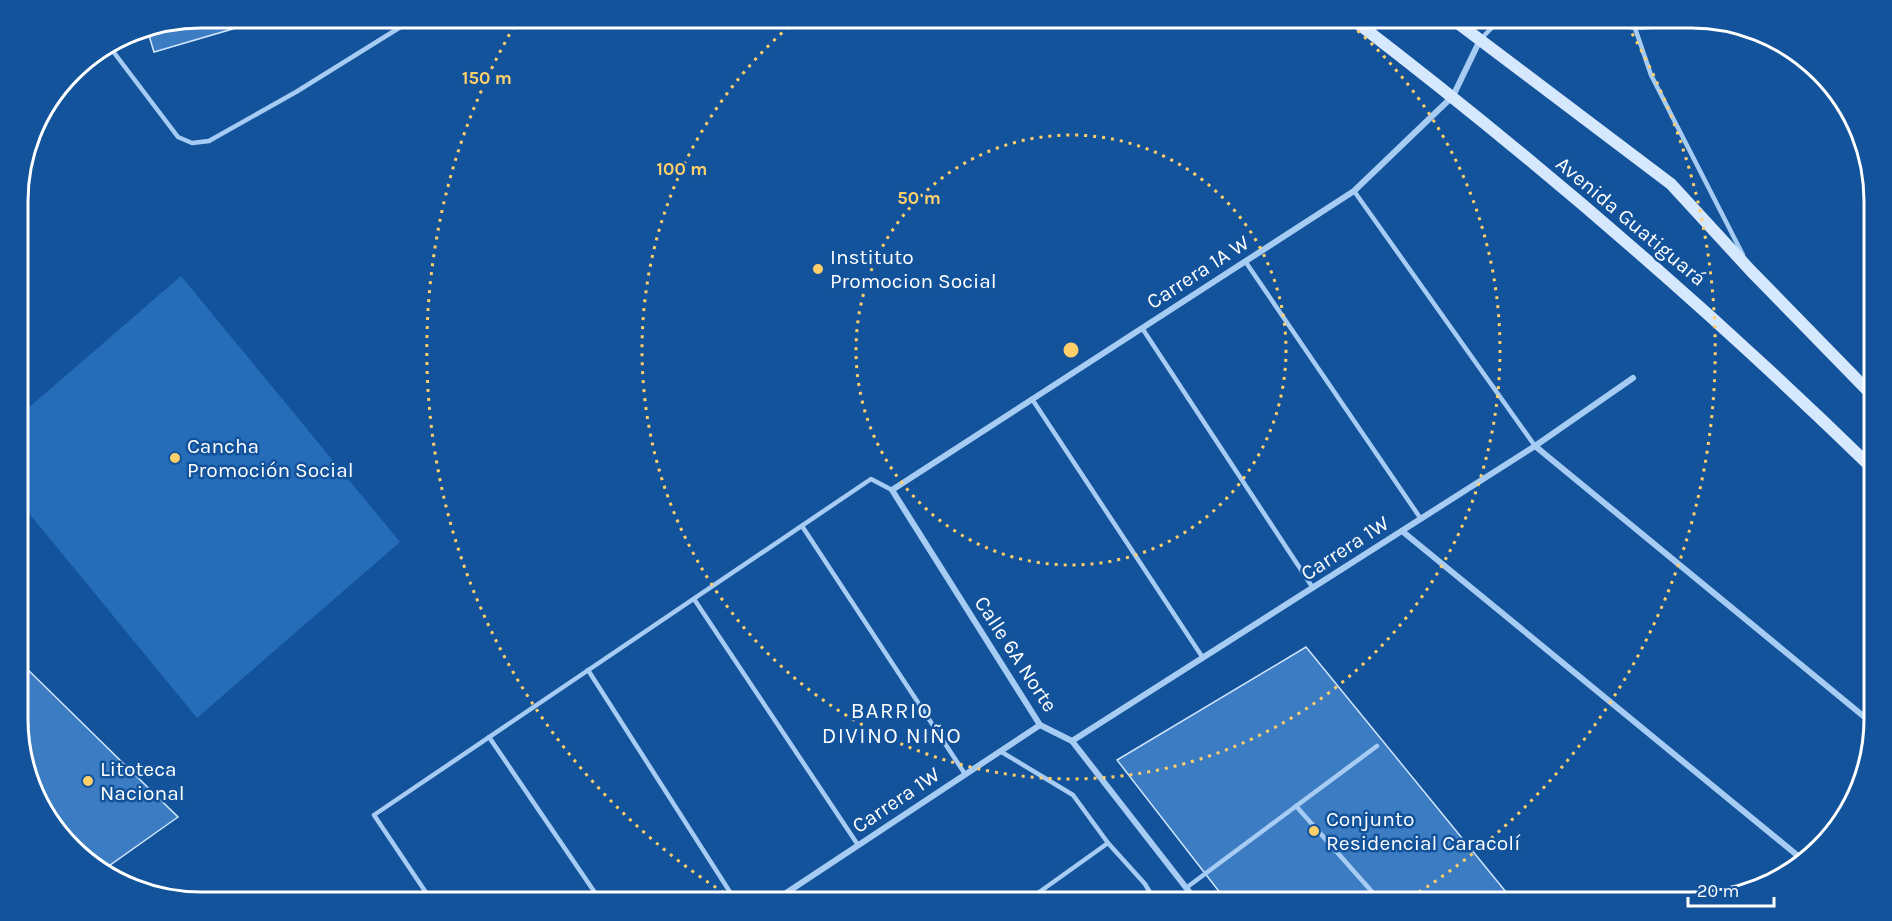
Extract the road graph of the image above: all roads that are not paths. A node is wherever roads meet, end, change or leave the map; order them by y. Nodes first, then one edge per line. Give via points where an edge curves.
1 (399, 28) edge
2 (1364, 28) edge
3 (1464, 28) edge
4 (1491, 28) edge
5 (1635, 28) edge
6 (1480, 40) junction
7 (114, 53) edge
8 (1453, 96) junction
9 (1354, 191) junction
10 (1245, 261) junction
11 (1751, 271) junction
12 (1142, 328) junction
13 (1633, 378) dead end
14 (1864, 387) edge
15 (1032, 399) junction
16 (1535, 446) junction
17 (1864, 460) edge
18 (892, 490) junction
19 (1421, 519) junction
20 (802, 526) junction
21 (1402, 531) junction
22 (1312, 588) junction
23 (694, 599) junction
24 (1203, 658) junction
25 (588, 670) junction
26 (1864, 716) edge
27 (1040, 725) junction
28 (489, 738) junction
29 (1072, 741) junction
30 (1377, 747) dead end
31 (1000, 751) junction
32 (965, 774) junction
33 (1296, 806) junction
34 (1108, 843) junction
35 (858, 845) junction
36 (1797, 855) edge
37 (1186, 888) junction
38 (426, 892) edge
39 (594, 892) edge
40 (730, 892) edge
41 (788, 892) edge
42 (1039, 892) edge
43 (1149, 892) edge
44 (1189, 892) edge
45 (1372, 892) edge

1 - 7 lane via 287,98 209,141 192,143 178,137
2 - 8 street, Avenida Guatiguará
3 - 6 street, Avenida Guatiguará
4 - 6 lane
5 - 11 lane via 1651,75
6 - 8 street, Carrera 1A W
6 - 11 street, Avenida Guatiguará via 1671,184
8 - 9 street, Carrera 1A W
8 - 17 street, Avenida Guatiguará via 1681,289
9 - 10 street, Carrera 1A W
9 - 16 lane
10 - 12 street, Carrera 1A W
10 - 19 lane
11 - 14 street, Avenida Guatiguará
12 - 15 street, Carrera 1A W
12 - 22 lane
13 - 16 street, Carrera 1W
15 - 18 street, Carrera 1A W
15 - 24 lane
16 - 19 street, Carrera 1W
16 - 26 street
18 - 20 lane via 871,479
18 - 27 street, Calle 6A Norte
19 - 21 street, Carrera 1W
20 - 23 lane
20 - 32 lane
21 - 22 street, Carrera 1W
21 - 36 street
22 - 24 street, Carrera 1W
23 - 25 lane
23 - 35 lane
24 - 29 street, Carrera 1W
25 - 28 lane
25 - 40 lane
27 - 29 street, Calle 6A Norte
27 - 31 street, Carrera 1W
28 - 38 lane via 374,815
28 - 39 lane
29 - 37 street, Calle 6A Norte
30 - 33 lane
31 - 32 street, Carrera 1W
31 - 34 lane via 1073,795
32 - 35 street, Carrera 1W
33 - 37 lane
33 - 45 lane
34 - 42 lane
34 - 43 lane
35 - 41 street, Carrera 1W
37 - 44 street, Calle 6A Norte

